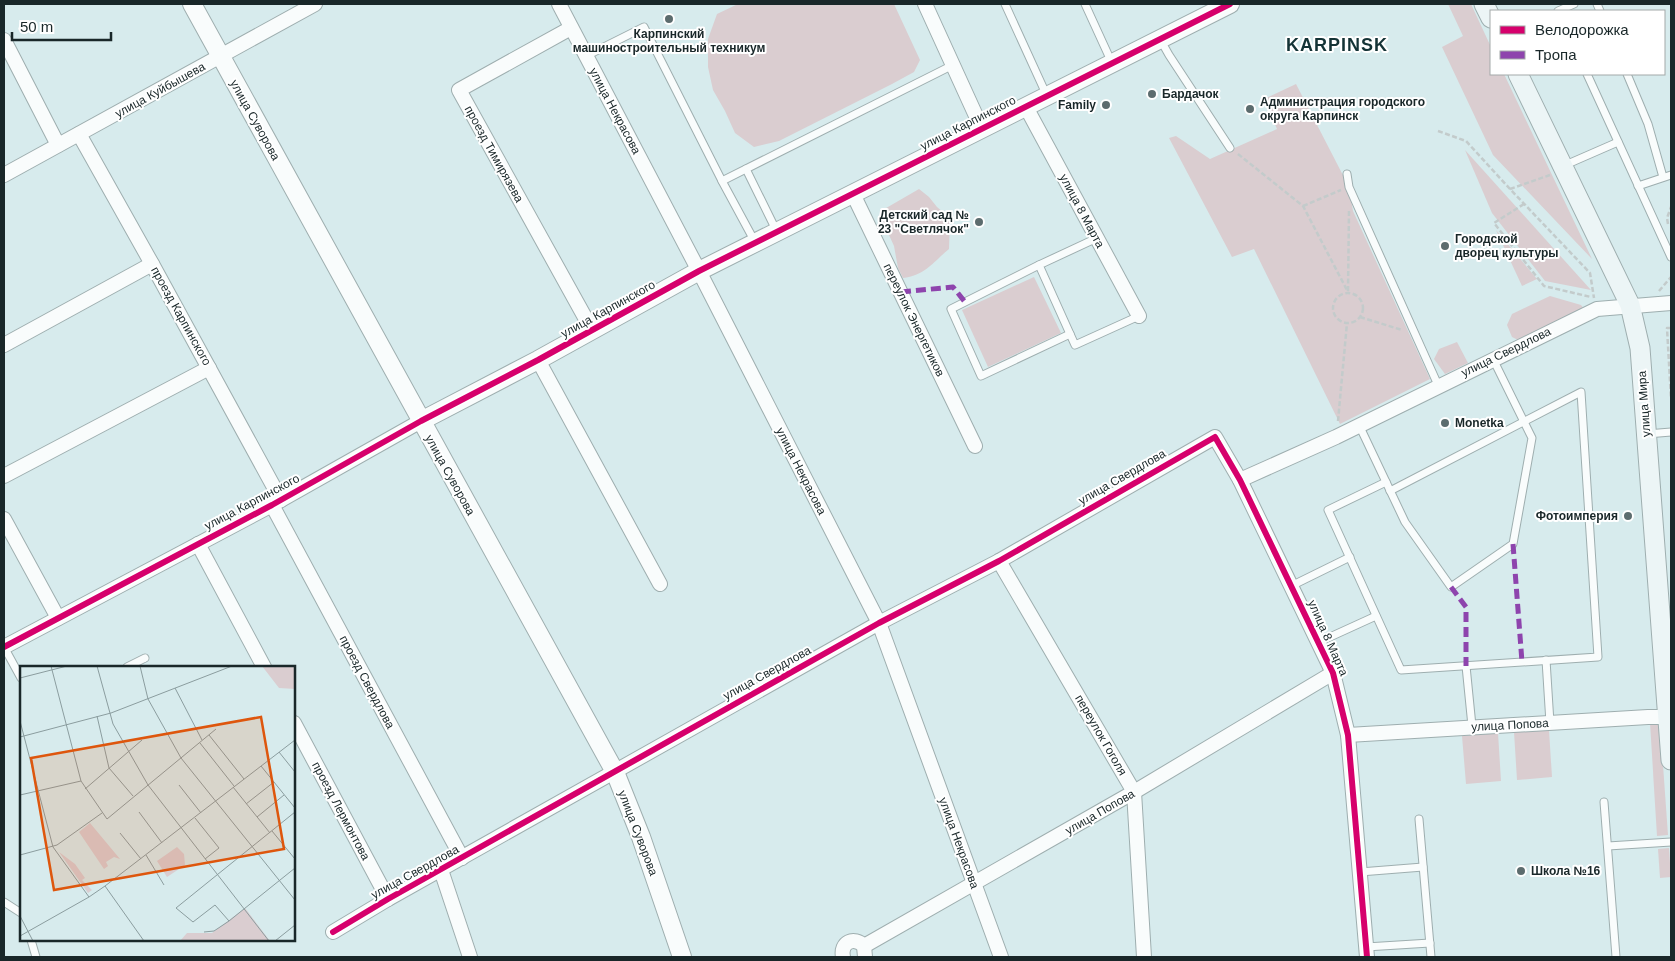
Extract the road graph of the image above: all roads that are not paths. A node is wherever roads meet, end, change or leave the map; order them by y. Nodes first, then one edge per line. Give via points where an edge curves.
1 (192, 4) edge
2 (315, 4) edge
3 (559, 4) edge
4 (925, 4) edge
5 (1005, 4) edge
6 (1085, 4) edge
7 (1230, 4) edge
8 (1484, 4) edge
9 (1574, 4) edge
10 (1561, 10) edge
11 (1490, 16) edge
12 (571, 28) junction
13 (1160, 39) junction
14 (4, 40) edge
15 (221, 56) junction
16 (586, 56) junction
17 (1112, 63) junction
18 (953, 64) junction
19 (1518, 75) edge
20 (1587, 75) edge
21 (1627, 75) edge
22 (1047, 96) junction
23 (1026, 107) junction
24 (982, 129) junction
25 (79, 134) junction
26 (1618, 142) junction
27 (58, 146) junction
28 (1230, 148) road end
29 (1563, 167) junction
30 (746, 169) junction
31 (1347, 174) dead end
32 (1671, 175) edge
33 (4, 176) edge
34 (1663, 177) junction
35 (722, 181) junction
36 (1638, 186) junction
37 (853, 194) junction
38 (777, 232) junction
39 (1097, 238) junction
40 (756, 243) junction
41 (1671, 256) edge
42 (152, 264) junction
43 (1039, 265) junction
44 (699, 272) junction
45 (1671, 303) edge
46 (1630, 305) junction
47 (1139, 316) joint
48 (592, 330) junction
49 (1070, 334) junction
50 (4, 345) edge
51 (1492, 359) junction
52 (538, 360) junction
53 (209, 368) junction
54 (1438, 385) junction
55 (420, 421) junction
56 (1524, 422) junction
57 (1359, 425) junction
58 (1671, 432) edge
59 (1646, 434) junction
60 (1215, 436) joint
61 (975, 446) dead end
62 (4, 476) edge
63 (1240, 480) junction
64 (1386, 482) junction
65 (1390, 491) junction
66 (277, 502) junction
67 (4, 519) edge
68 (198, 544) junction
69 (1350, 557) junction
70 (999, 562) junction
71 (660, 584) dead end
72 (1292, 586) junction
73 (1376, 616) junction
74 (58, 618) junction
75 (879, 623) junction
76 (1318, 642) junction
77 (4, 647) edge
78 (145, 658) dead end
79 (1546, 660) junction
80 (129, 666) edge
81 (263, 666) edge
82 (1466, 666) junction
83 (1333, 673) junction
84 (20, 676) edge
85 (1670, 717) edge
86 (1550, 723) junction
87 (295, 725) edge
88 (1472, 726) junction
89 (1348, 735) junction
90 (1671, 760) edge
91 (615, 772) junction
92 (1134, 792) junction
93 (1604, 802) dead end
94 (1419, 819) dead end
95 (1671, 842) edge
96 (1608, 846) junction
97 (462, 858) junction
98 (1423, 867) junction
99 (441, 870) junction
100 (1360, 872) junction
101 (974, 884) junction
102 (388, 899) junction
103 (4, 902) edge
104 (20, 912) edge
105 (333, 932) dead end
106 (31, 941) edge
107 (1430, 943) junction
108 (865, 952) edge
109 (1366, 952) edge
110 (36, 957) edge
111 (470, 957) edge
112 (682, 957) edge
113 (843, 957) edge
114 (1001, 957) edge
115 (1144, 957) edge
116 (1431, 957) edge
117 (1616, 957) edge

1 - 15 street, улица Суворова
2 - 15 street, улица Куйбышева
3 - 12 street, улица Некрасова
4 - 18 street
5 - 22 lane
6 - 17 lane
7 - 13 street, улица Карпинского
8 - 11 main road
9 - 10 lane
12 - 16 street, улица Некрасова
12 - 48 street, проезд Тимирязева via 459,90
13 - 17 street, улица Карпинского
13 - 28 lane
14 - 27 street
15 - 25 street, улица Куйбышева
15 - 55 street, улица Суворова
16 - 35 lane via 644,27
16 - 44 street, улица Некрасова
17 - 22 street, улица Карпинского
18 - 24 street
18 - 30 lane
19 - 29 main road, улица Мира
20 - 26 lane
21 - 34 lane via 1648,124
22 - 23 street, улица Карпинского
23 - 24 street, улица Карпинского
23 - 39 street, улица 8 Марта
24 - 37 street, улица Карпинского
25 - 27 street, улица Куйбышева
25 - 42 street, проезд Карпинского
26 - 29 lane
26 - 36 lane
27 - 33 street, улица Куйбышева
29 - 46 main road, улица Мира
30 - 35 lane
30 - 38 lane
31 - 54 lane via 1349,187
32 - 34 lane
34 - 36 lane
35 - 40 lane
36 - 41 lane
37 - 38 street, улица Карпинского
37 - 61 street, переулок Энергетиков
38 - 40 street, улица Карпинского
39 - 43 lane
39 - 47 street, улица 8 Марта
40 - 44 street, улица Карпинского
42 - 50 street
42 - 53 street, проезд Карпинского
43 - 49 lane
43 - 49 lane via 951,309 982,376
44 - 48 street, улица Карпинского
44 - 75 street, улица Некрасова
45 - 46 street, улица Свердлова
46 - 51 street, улица Свердлова via 1596,303
46 - 59 main road, улица Мира via 1640,348
47 - 49 lane via 1075,345
48 - 52 street, улица Карпинского
51 - 54 street, улица Свердлова
51 - 56 lane
52 - 55 street, улица Карпинского
52 - 71 street
53 - 62 street
53 - 66 street, проезд Карпинского
54 - 57 street, улица Свердлова
55 - 66 street, улица Карпинского
55 - 91 street, улица Суворова
56 - 65 lane
56 - 65 lane via 1532,438 1513,544 1451,587 1405,522
56 - 79 lane via 1580,392 1598,657
57 - 63 street, улица Свердлова
57 - 64 lane
58 - 59 lane
59 - 85 main road, улица Мира
60 - 63 street, улица 8 Марта
60 - 70 street, улица Свердлова
63 - 72 street, улица 8 Марта
64 - 65 lane
64 - 69 lane via 1328,510
66 - 68 street, улица Карпинского
66 - 97 street, проезд Свердлова
67 - 74 street
68 - 74 street, улица Карпинского
68 - 81 street
69 - 72 lane
69 - 73 lane
70 - 75 street, улица Свердлова
70 - 92 street, переулок Гоголя
72 - 76 street, улица 8 Марта
73 - 76 lane
73 - 82 lane via 1401,670
74 - 77 street, улица Карпинского
75 - 91 street, улица Свердлова
75 - 101 street, улица Некрасова
76 - 83 street, улица 8 Марта
77 - 84 lane
78 - 80 lane
79 - 82 lane
79 - 86 lane
82 - 88 lane
83 - 89 street, улица 8 Марта
83 - 92 street, улица Попова
85 - 86 street, улица Попова
85 - 90 main road, улица Мира
86 - 88 street, улица Попова
87 - 102 street, проезд Лермонтова
88 - 89 street, улица Попова
89 - 100 street, улица 8 Марта
91 - 97 street, улица Свердлова
91 - 112 street, улица Суворова
92 - 101 street, улица Попова
92 - 115 street, переулок Гоголя
93 - 96 lane
94 - 98 lane
95 - 96 lane
96 - 117 lane
97 - 99 street, улица Свердлова
98 - 100 lane
98 - 107 lane
99 - 102 street, улица Свердлова
99 - 111 street
100 - 109 street, улица 8 Марта
101 - 108 street, улица Попова
101 - 114 street, улица Некрасова
102 - 105 street, улица Свердлова
103 - 104 lane
106 - 110 lane
107 - 109 lane
107 - 116 lane
108 - 113 street, улица Попова via 858,941 854,941 842,949

